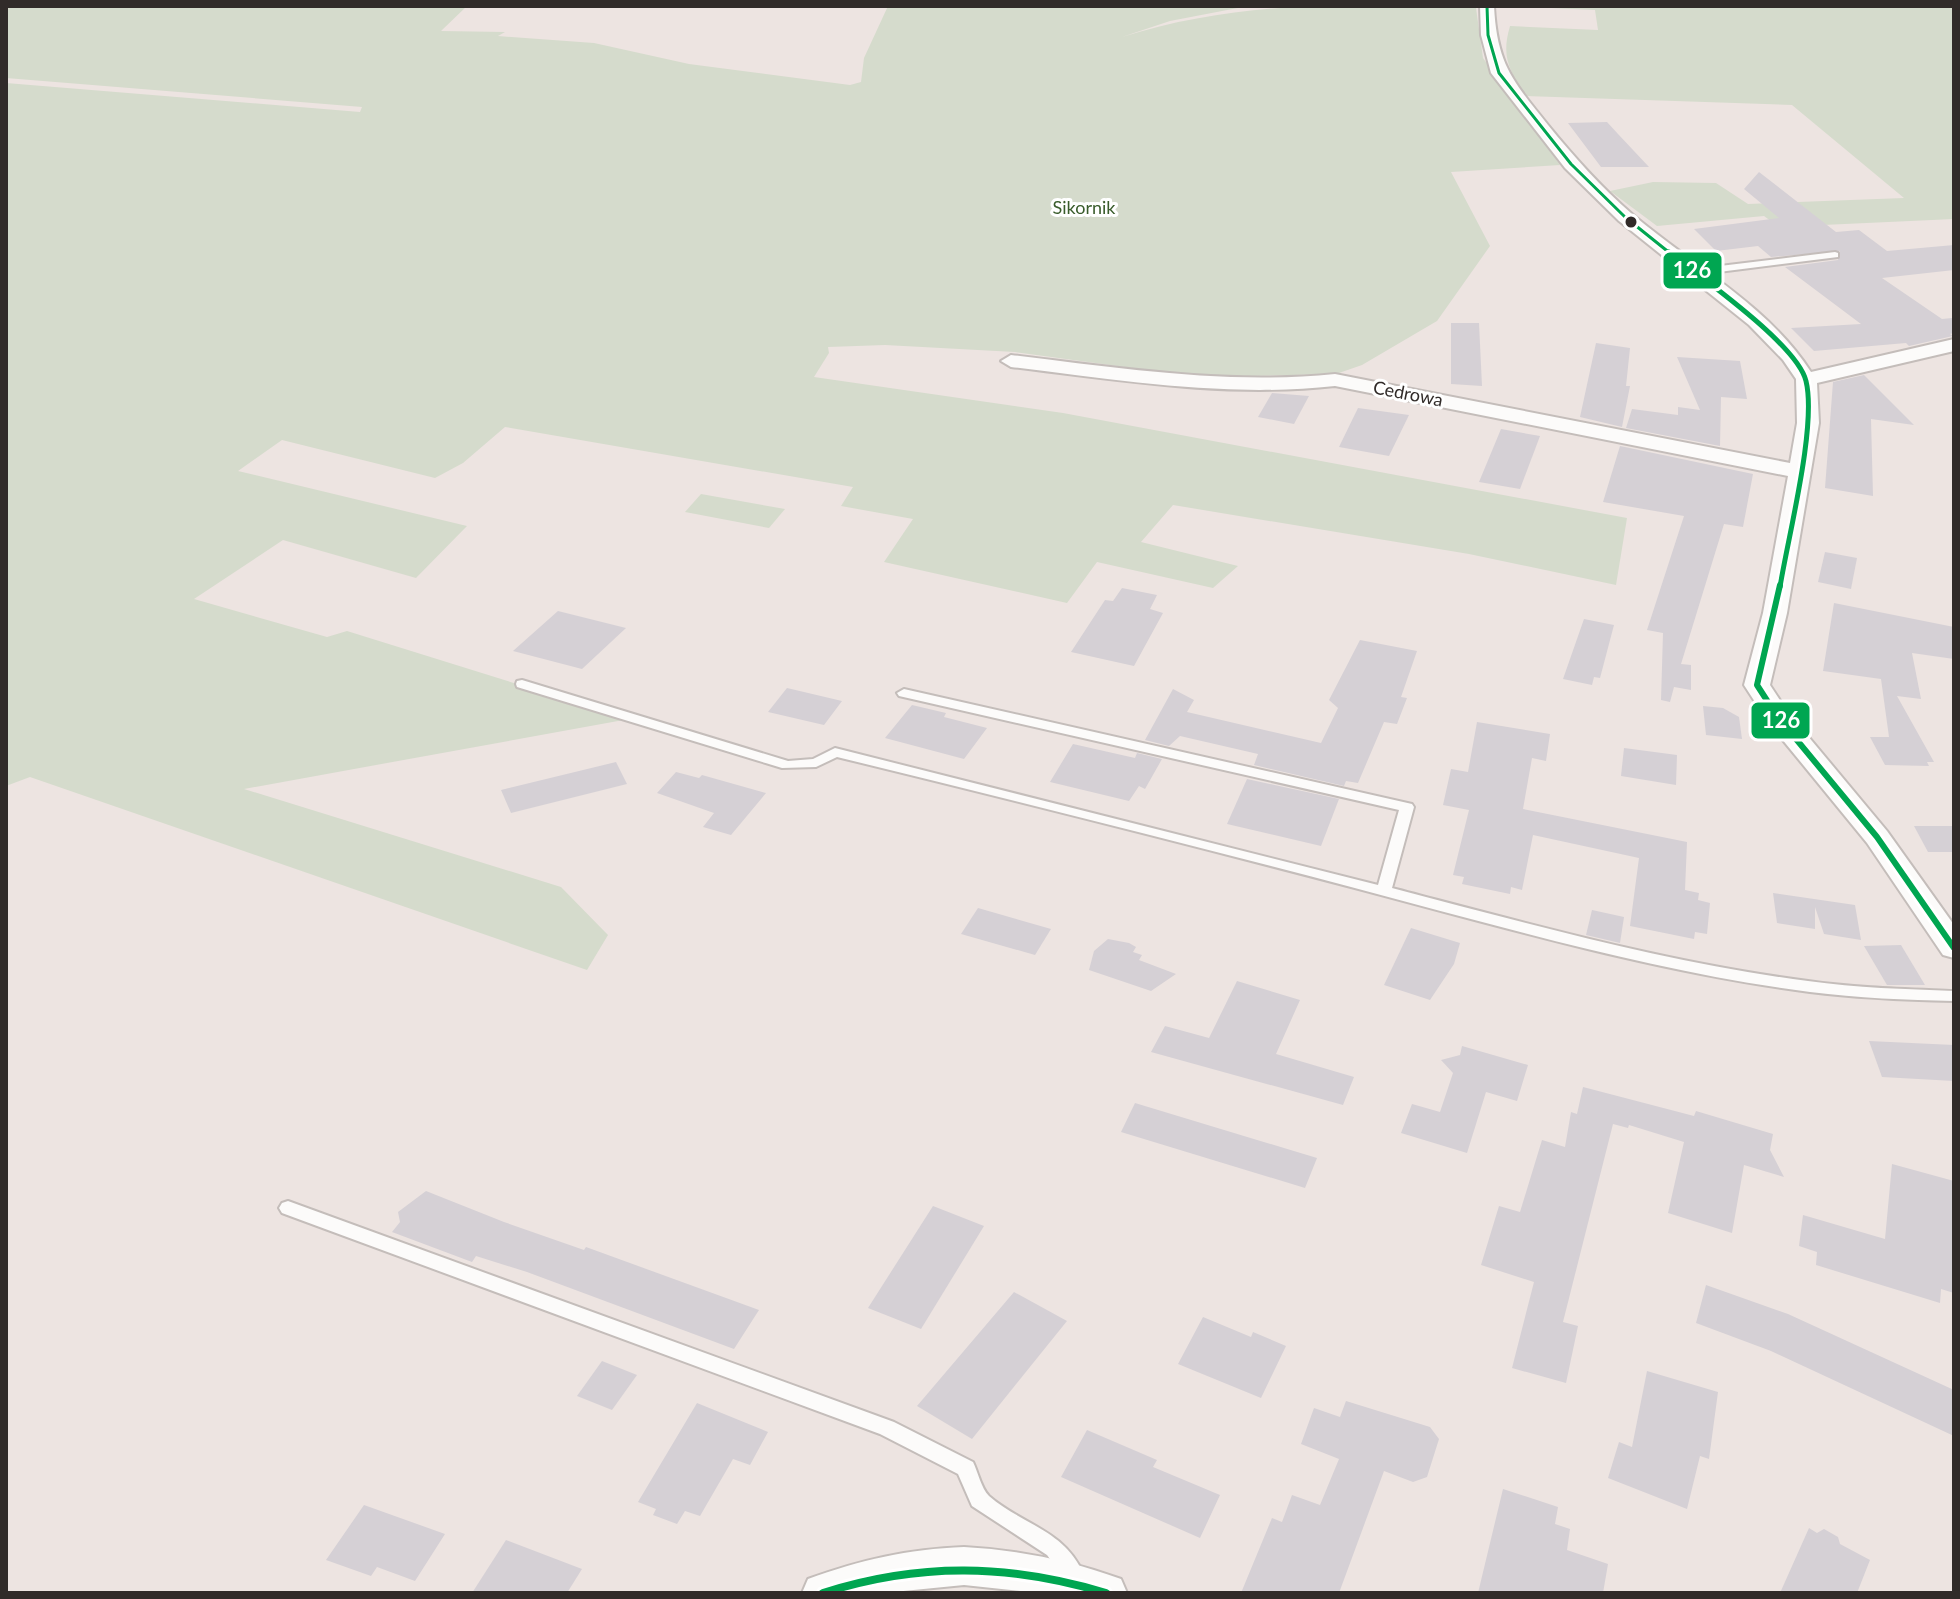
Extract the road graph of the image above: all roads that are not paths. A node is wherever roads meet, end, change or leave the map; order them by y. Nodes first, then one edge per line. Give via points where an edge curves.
1 (1487, 6) edge
2 (1835, 255) dead end
3 (1695, 272) junction
4 (1954, 345) edge
5 (1011, 361) dead end
6 (1806, 379) junction
7 (1800, 472) junction
8 (522, 684) dead end
9 (904, 693) dead end
10 (1384, 891) junction
11 (1954, 948) edge
12 (1954, 996) edge
13 (288, 1208) dead end
14 (1093, 1588) edge
15 (823, 1593) edge

1 - 3 street via 1495,63 1507,85 1594,189
2 - 3 lane
3 - 6 street via 1756,321
4 - 6 street
5 - 7 street, Cedrowa via 1218,383 1305,385 1335,380
6 - 7 street via 1808,423
7 - 11 street via 1757,685 1877,837
8 - 10 lane via 787,765 816,763 835,752
9 - 10 lane via 1407,807
10 - 12 lane via 1645,958 1788,986 1881,996
13 - 14 lane via 887,1428 966,1468 979,1500 1054,1548
14 - 15 street via 1010,1570 949,1566 894,1571

